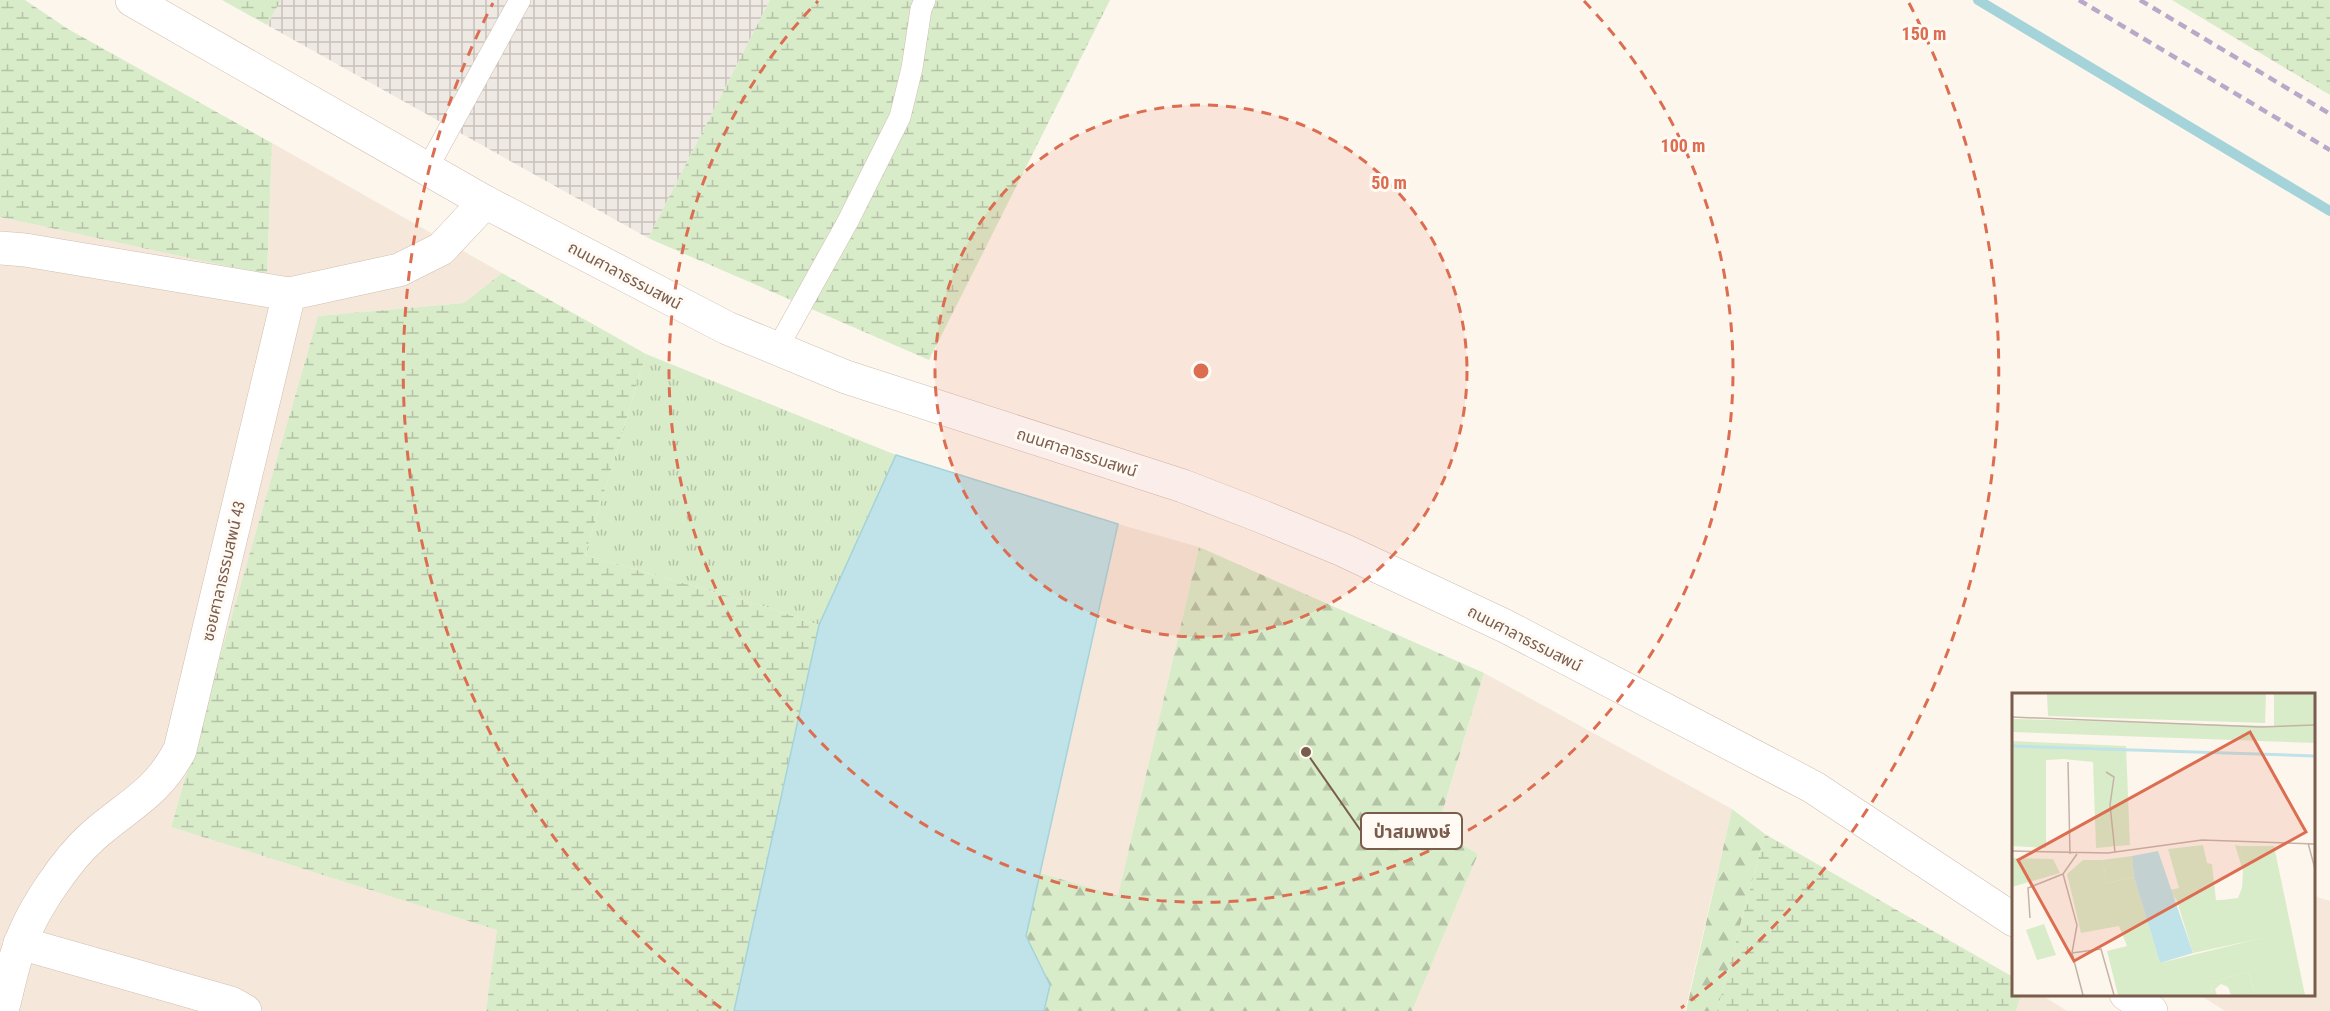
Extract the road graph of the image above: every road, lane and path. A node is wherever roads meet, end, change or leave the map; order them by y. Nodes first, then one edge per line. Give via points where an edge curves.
1 (132, 0) edge
2 (520, 0) edge
3 (925, 0) edge
4 (427, 169) junction
5 (485, 202) junction
6 (0, 248) edge
7 (289, 294) junction
8 (777, 349) junction
9 (2012, 919) edge
10 (20, 943) junction
11 (2129, 996) edge
12 (2, 1011) edge
13 (245, 1011) edge
14 (2151, 1011) edge

1 - 4 street, ถนนศาลาธรรมสพน์
2 - 4 lane
3 - 8 lane via 900,117
4 - 5 street, ถนนศาลาธรรมสพน์
5 - 7 street via 441,249 399,270
5 - 8 street, ถนนศาลาธรรมสพน์ via 727,328
6 - 7 street
7 - 10 street, ซอยศาลาธรรมสพน์ 43 via 180,750 154,788 93,836 67,863
8 - 9 street, ถนนศาลาธรรมสพน์ via 846,377 1183,486 1354,555 1505,626 1813,787
10 - 12 street, ซอยศาลาธรรมสพน์ 43
10 - 13 street via 231,1003
11 - 14 street

